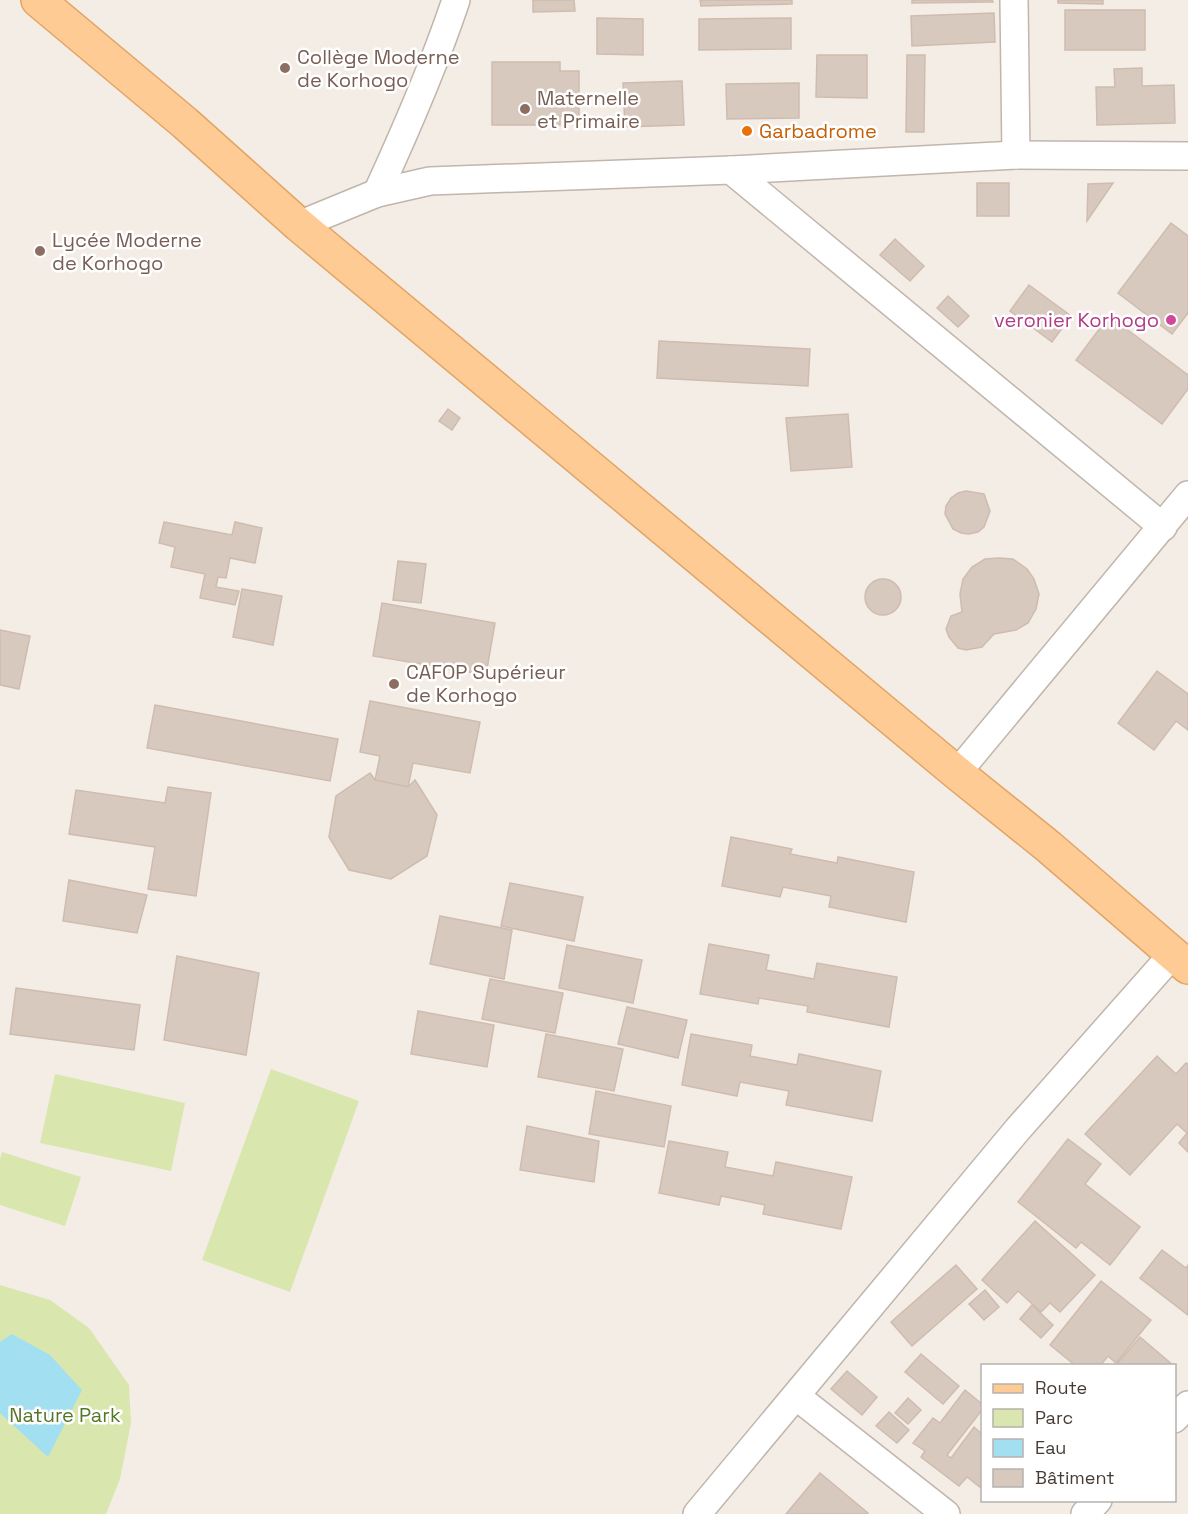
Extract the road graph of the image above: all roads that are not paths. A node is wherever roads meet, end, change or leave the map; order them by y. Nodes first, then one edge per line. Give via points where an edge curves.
1 (38, 0) edge
2 (456, 0) edge
3 (1014, 0) edge
4 (1016, 155) junction
5 (1188, 156) edge
6 (731, 171) junction
7 (377, 194) junction
8 (299, 225) junction
9 (1188, 495) edge
10 (1163, 527) junction
11 (957, 773) junction
12 (1180, 961) edge
13 (796, 1396) junction
14 (1188, 1405) edge
15 (1176, 1417) edge
16 (1096, 1502) edge
17 (697, 1514) edge
18 (946, 1514) edge
19 (1085, 1514) edge

1 - 8 main road
2 - 7 street
3 - 4 street
4 - 5 street
4 - 6 street
6 - 7 street via 430,181
6 - 10 street
7 - 8 street
8 - 11 main road
9 - 10 street
10 - 11 street
11 - 12 main road
12 - 13 street via 1018,1129
13 - 17 street
13 - 18 street
14 - 15 street
16 - 19 street

